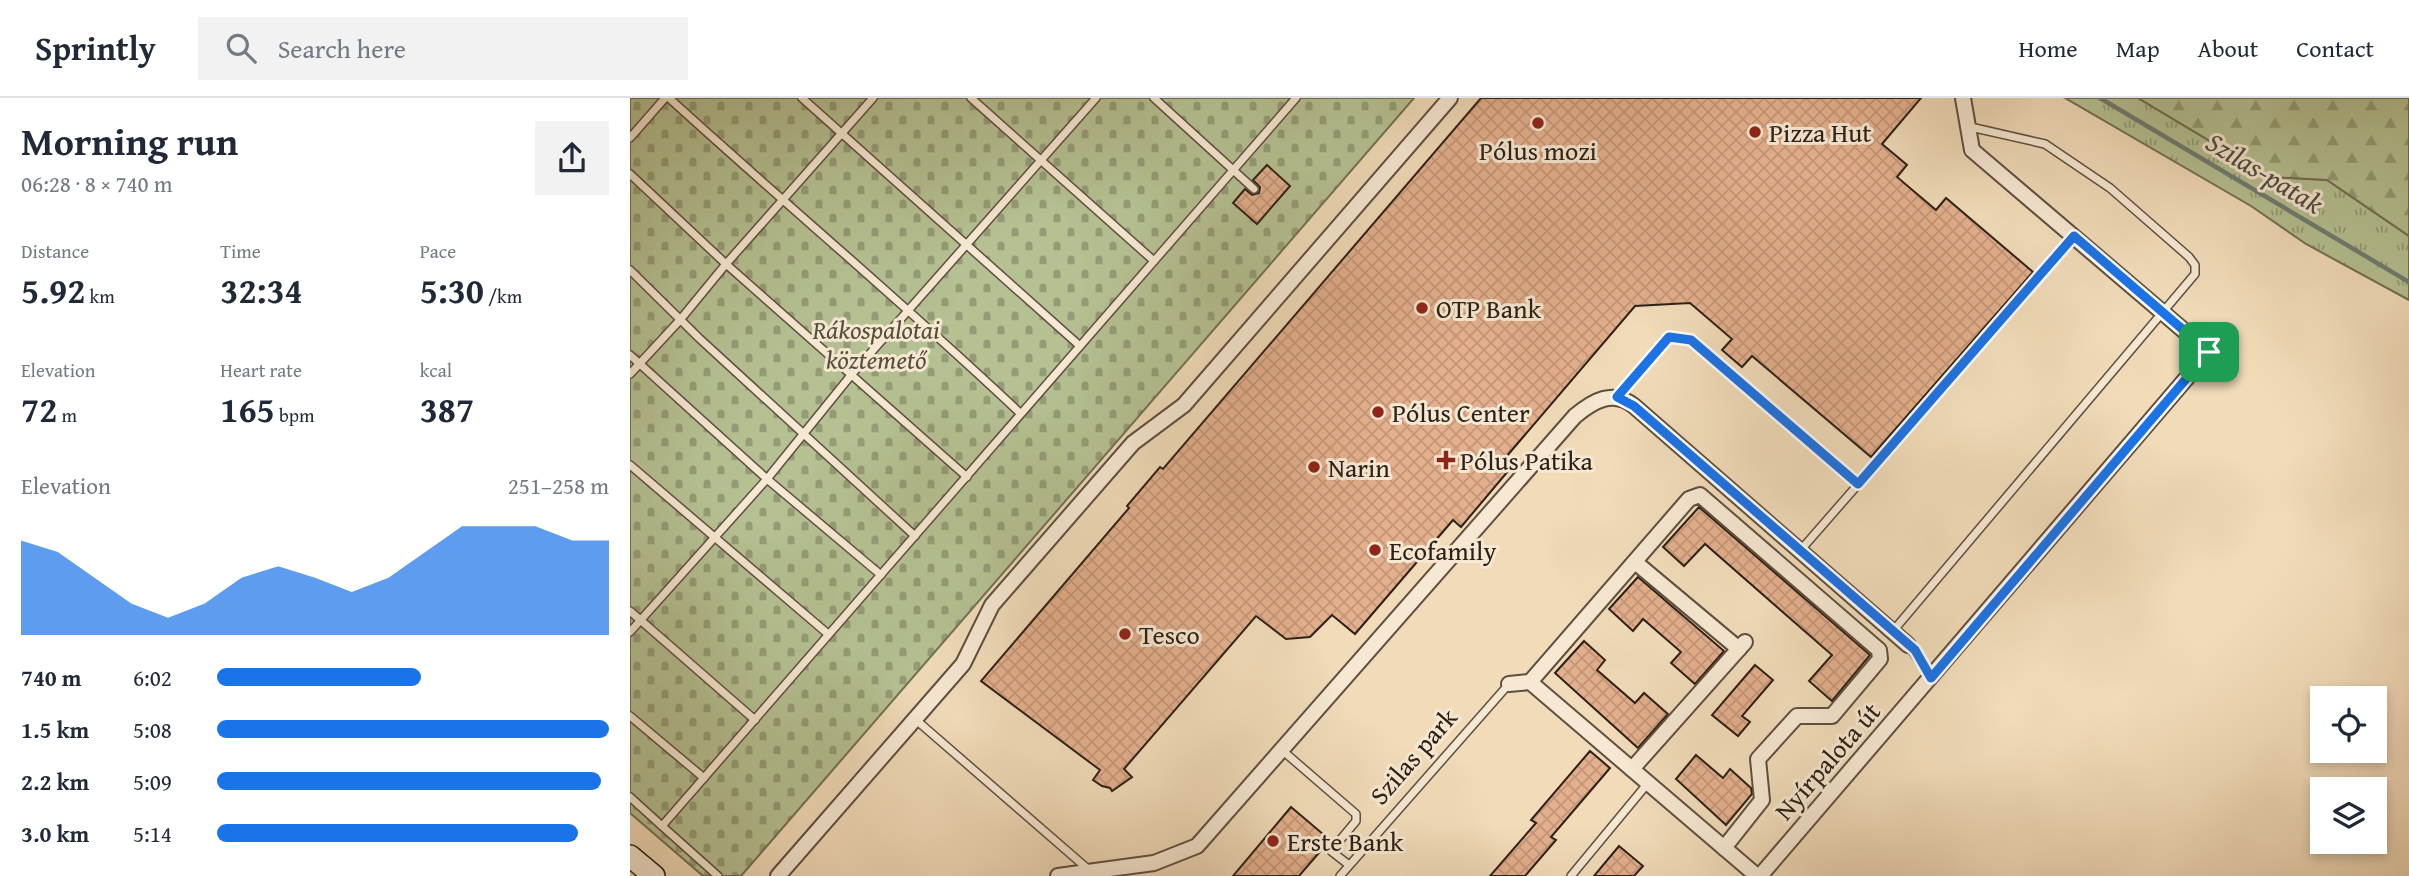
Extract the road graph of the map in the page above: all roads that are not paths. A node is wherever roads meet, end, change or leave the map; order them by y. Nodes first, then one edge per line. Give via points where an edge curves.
1 (667, 98) edge
2 (802, 98) edge
3 (873, 98) edge
4 (971, 98) edge
5 (1096, 98) edge
6 (1154, 98) edge
7 (1296, 98) edge
8 (1450, 98) edge
9 (1963, 98) edge
10 (1966, 125) junction
11 (842, 134) junction
12 (630, 138) edge
13 (1041, 161) junction
14 (1234, 169) junction
15 (630, 174) edge
16 (1254, 189) dead end
17 (783, 202) junction
18 (2074, 236) junction
19 (966, 244) junction
20 (1154, 261) junction
21 (726, 264) junction
22 (630, 270) edge
23 (910, 309) junction
24 (2163, 312) junction
25 (680, 320) junction
26 (1080, 346) junction
27 (630, 355) edge
28 (639, 363) junction
29 (630, 374) edge
30 (852, 374) junction
31 (1617, 397) junction
32 (1020, 413) junction
33 (803, 435) junction
34 (630, 465) edge
35 (967, 477) junction
36 (767, 479) junction
37 (1858, 484) junction
38 (915, 536) junction
39 (715, 537) junction
40 (1800, 552) junction
41 (1635, 562) junction
42 (881, 575) junction
43 (630, 611) edge
44 (640, 620) junction
45 (630, 632) edge
46 (1893, 632) junction
47 (828, 634) junction
48 (1908, 645) joint
49 (1931, 678) junction
50 (1530, 682) junction
51 (1509, 684) joint
52 (630, 716) edge
53 (915, 719) junction
54 (755, 720) junction
55 (1283, 751) junction
56 (1632, 769) junction
57 (704, 778) junction
58 (1648, 783) junction
59 (630, 797) edge
60 (662, 826) junction
61 (1724, 848) junction
62 (630, 856) edge
63 (1349, 866) junction
64 (1091, 872) junction
65 (1068, 875) edge
66 (654, 876) edge
67 (718, 876) edge
68 (778, 876) edge
69 (1340, 876) edge
70 (1571, 876) edge
71 (1758, 876) edge

1 - 12 lane
1 - 17 lane
2 - 11 lane
3 - 11 lane
4 - 13 lane
5 - 13 lane
6 - 14 lane
7 - 14 lane
8 - 53 street via 1184,405 1133,443 992,605 963,664
9 - 10 street
10 - 18 street via 1972,150
10 - 24 lane via 2045,144 2110,188 2189,257 2195,274
11 - 17 lane
11 - 19 lane
13 - 19 lane
13 - 20 lane
14 - 16 lane
14 - 20 lane
15 - 21 lane
17 - 21 lane
17 - 23 lane
18 - 24 street
18 - 37 lane
19 - 23 lane
19 - 26 lane
20 - 26 lane
21 - 25 lane
21 - 30 lane
22 - 25 lane
23 - 30 lane
23 - 32 lane
24 - 46 lane
24 - 49 street, Nyírpalota út via 2209,352
25 - 28 lane
25 - 33 lane
26 - 32 lane
27 - 28 lane
28 - 29 lane
28 - 36 lane
30 - 33 lane
30 - 35 lane
31 - 37 lane via 1669,337 1691,340
31 - 40 street via 1634,406
31 - 55 street via 1604,398 1575,416
32 - 35 lane
33 - 36 lane
33 - 38 lane
34 - 39 lane
35 - 38 lane
36 - 39 lane
36 - 42 lane
37 - 40 lane
38 - 42 lane
39 - 44 lane
39 - 47 lane
40 - 46 street
41 - 50 street
41 - 56 street via 1742,646
41 - 61 street via 1689,499 1700,495 1880,650 1880,659 1832,716 1797,716 1758,759 1762,800
42 - 47 lane
43 - 44 lane
44 - 45 lane
44 - 54 lane
46 - 48 street
47 - 54 lane
48 - 49 lane
49 - 71 street, Nyírpalota út
50 - 51 street, Szilas park
50 - 56 street
51 - 63 lane, Szilas park
52 - 57 lane
53 - 64 lane
53 - 68 street
54 - 57 lane
55 - 63 lane via 1356,814 1356,821 1331,851
55 - 64 street via 1197,846 1154,863
56 - 58 street
57 - 60 lane
58 - 61 street
58 - 70 lane
59 - 60 lane
60 - 67 lane
61 - 71 street
62 - 66 main road
63 - 69 lane, Szilas park
64 - 65 street

